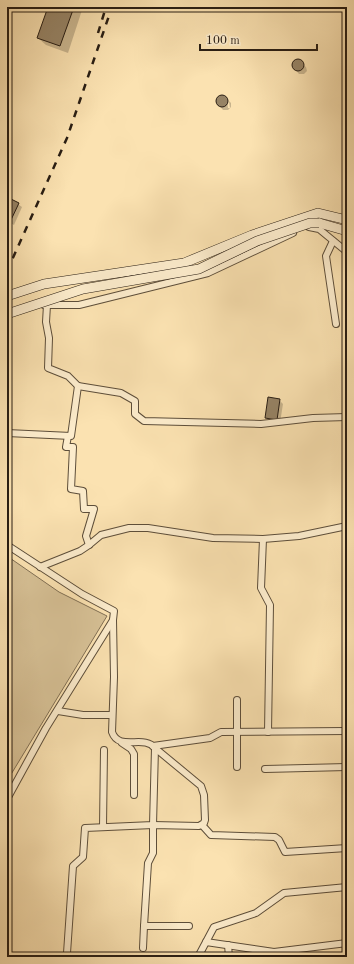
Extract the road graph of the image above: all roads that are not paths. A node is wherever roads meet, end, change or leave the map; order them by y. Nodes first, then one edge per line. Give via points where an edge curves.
1 (347, 220) edge
2 (347, 231) edge
3 (333, 241) junction
4 (347, 252) edge
5 (7, 296) edge
6 (47, 305) junction
7 (7, 314) edge
8 (336, 324) dead end
9 (78, 386) junction
10 (347, 417) edge
11 (7, 433) edge
12 (68, 436) junction
13 (347, 526) edge
14 (263, 539) junction
15 (7, 544) edge
16 (90, 545) junction
17 (40, 567) junction
18 (113, 620) junction
19 (237, 700) dead end
20 (58, 711) junction
21 (112, 715) junction
22 (347, 731) edge
23 (237, 732) junction
24 (268, 732) junction
25 (121, 742) junction
26 (154, 747) junction
27 (104, 750) dead end
28 (237, 767) dead end
29 (347, 767) edge
30 (265, 769) dead end
31 (134, 795) dead end
32 (7, 799) edge
33 (202, 825) junction
34 (153, 826) junction
35 (103, 827) junction
36 (347, 848) edge
37 (347, 887) edge
38 (144, 926) junction
39 (189, 926) dead end
40 (206, 942) junction
41 (347, 943) edge
42 (228, 945) junction
43 (143, 948) dead end
44 (67, 953) dead end
45 (198, 957) edge
46 (229, 957) edge

1 - 5 street via 318,214 252,235 184,263 52,283
2 - 7 street, bridge via 310,223 257,241 199,269 82,289
3 - 4 street
3 - 6 street via 319,229 304,228 208,273 79,305
3 - 8 street via 326,256
6 - 7 street via 27,305
6 - 9 street via 48,368 68,376
9 - 10 street via 122,393 135,401 136,414 144,421 261,424
9 - 12 street via 71,436
11 - 12 street
12 - 16 street via 66,447 73,447 72,490 83,491 84,509 94,509 86,536
13 - 14 street via 299,536
14 - 16 street via 213,538 139,527 100,535
14 - 24 street via 261,588 270,606
15 - 17 street
16 - 17 street
17 - 18 street via 114,611
18 - 20 street
18 - 21 street
19 - 23 street
20 - 21 street via 83,715
20 - 32 street
21 - 25 street via 112,732 115,739
22 - 24 street
23 - 24 street
23 - 26 street via 221,732 210,738
23 - 28 street
25 - 26 street via 149,744
25 - 31 street via 134,754
26 - 33 street via 204,790 205,820
26 - 34 street
27 - 35 street
29 - 30 street
33 - 34 street
33 - 36 street via 211,835 275,837 285,852
34 - 35 street
34 - 38 street via 153,853 148,862
35 - 44 street via 86,828 83,857 73,866
37 - 40 street via 284,893 256,913 214,927
38 - 39 street
38 - 43 street
40 - 42 street
40 - 45 street
41 - 42 street via 274,952
42 - 46 street

